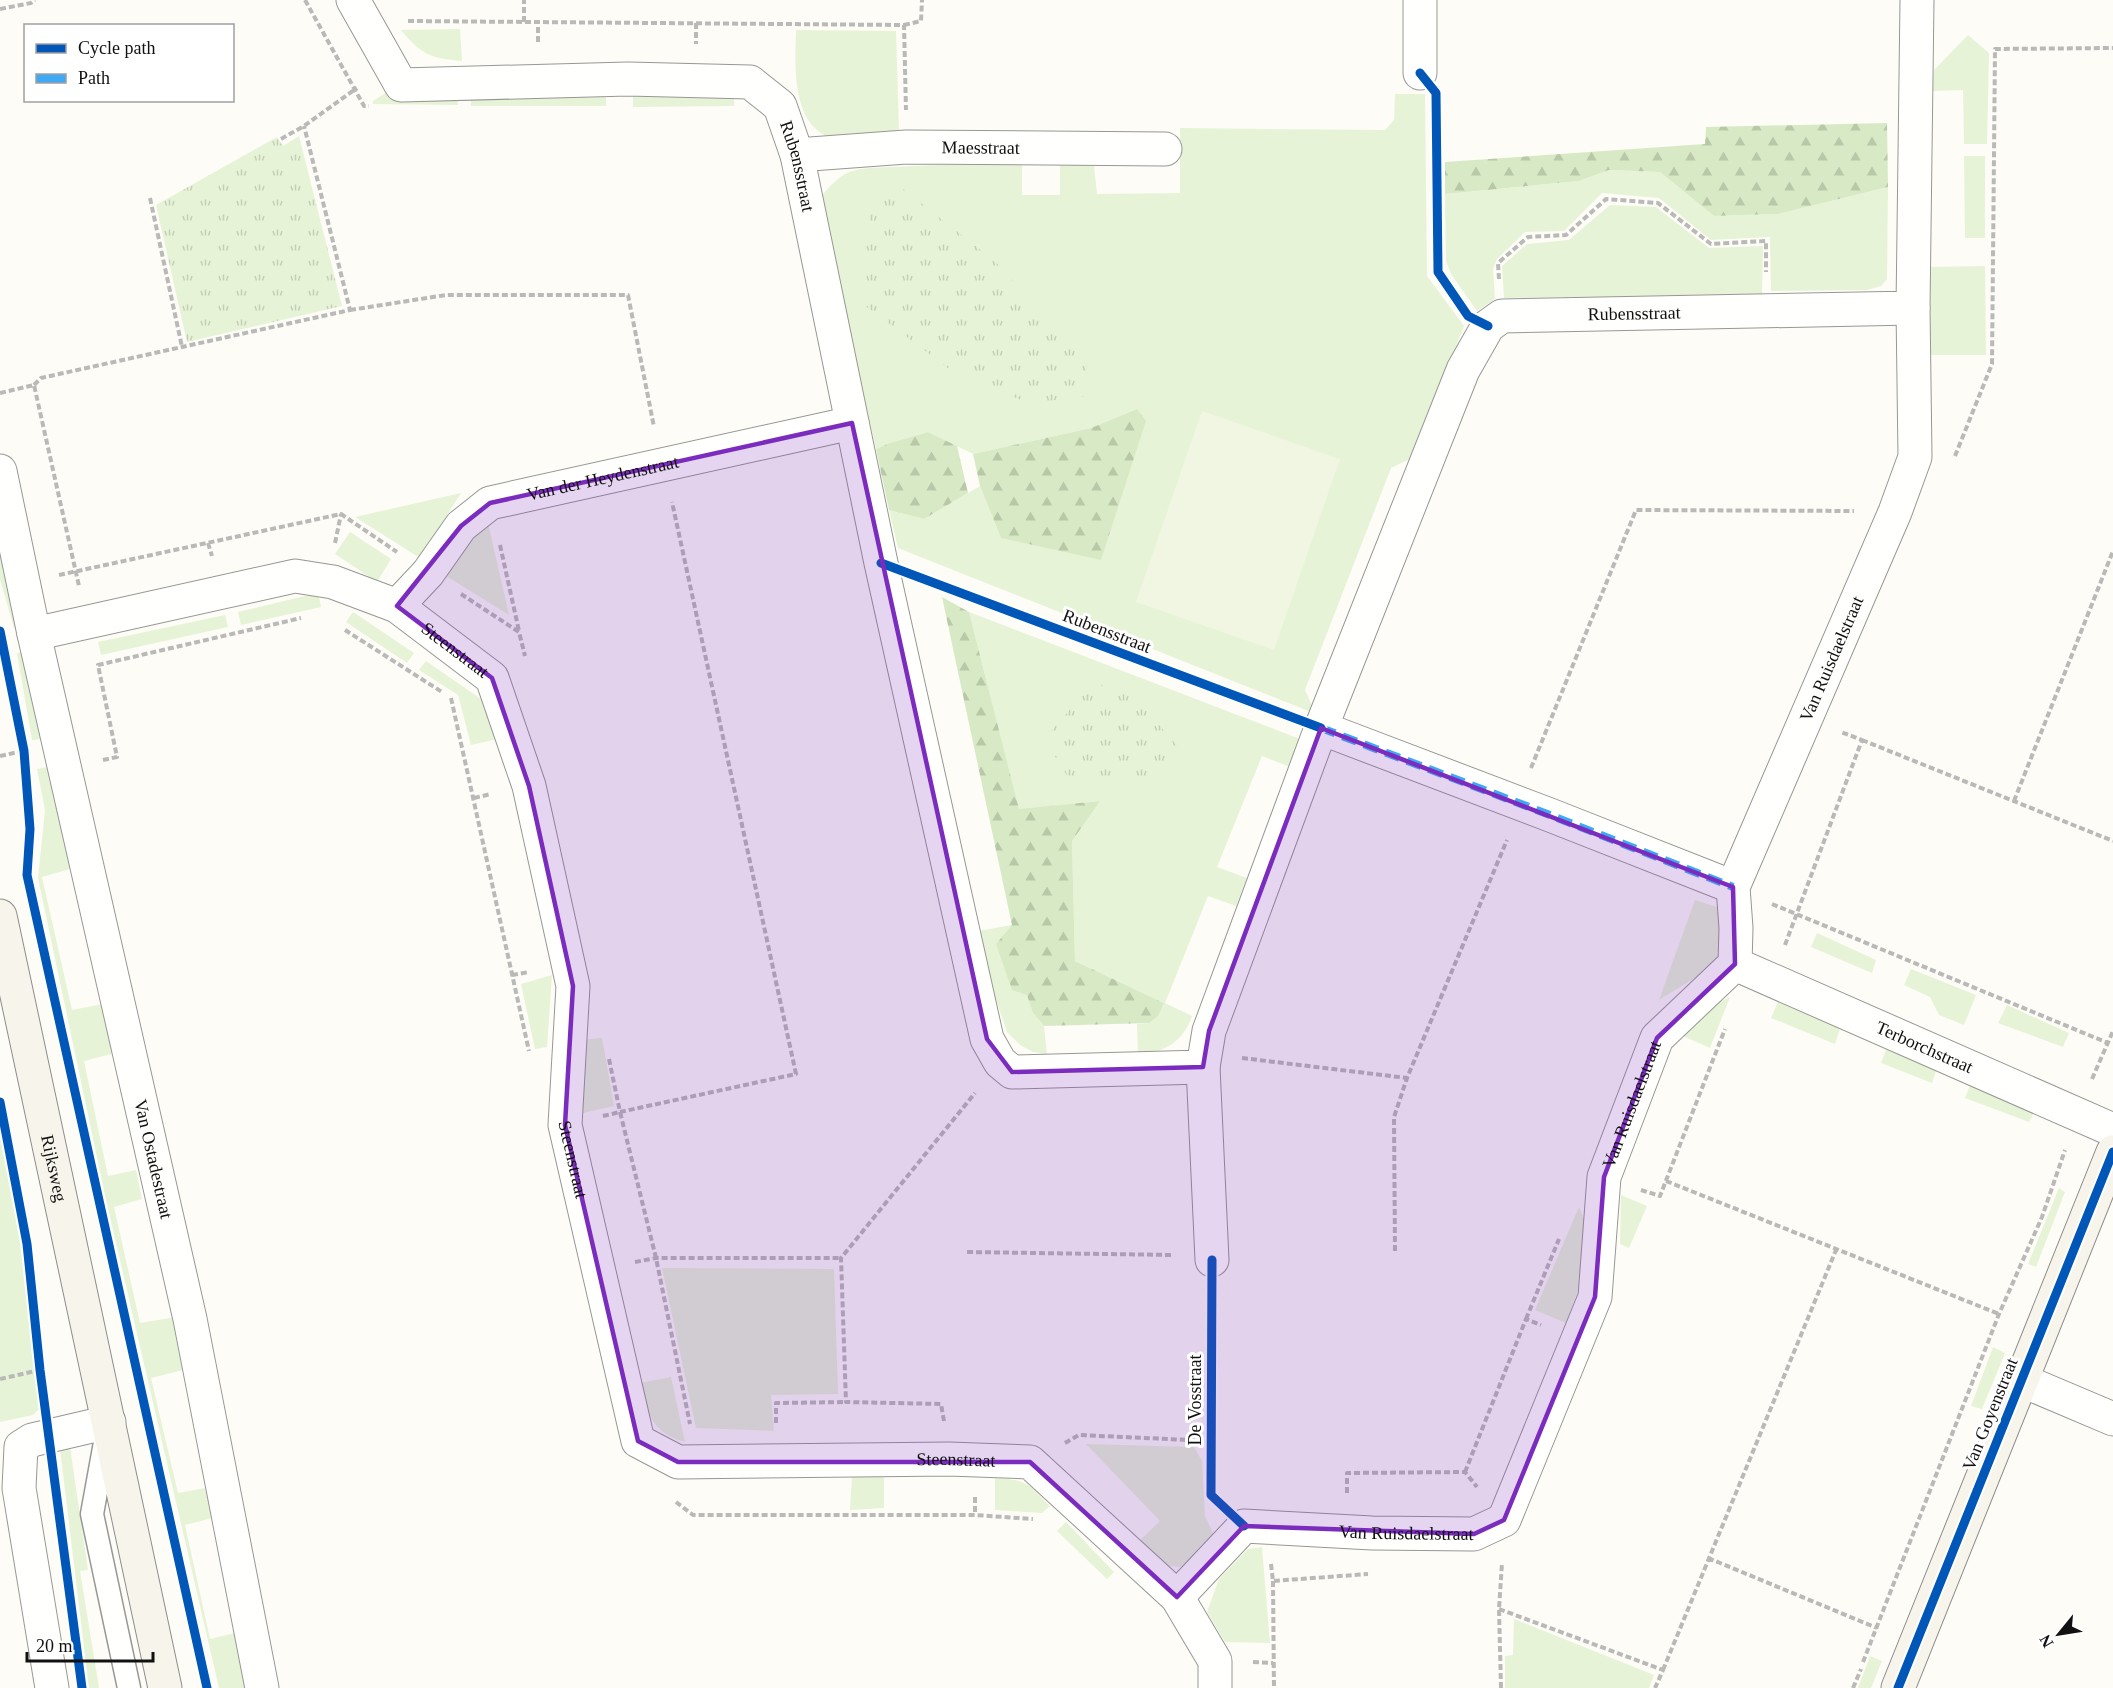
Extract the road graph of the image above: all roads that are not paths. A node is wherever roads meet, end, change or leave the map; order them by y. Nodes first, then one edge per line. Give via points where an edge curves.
1 (352, 0) edge
2 (1420, 0) edge
3 (1917, 0) edge
4 (1420, 74) dead end
5 (1165, 149) dead end
6 (797, 155) junction
7 (1913, 308) junction
8 (852, 423) junction
9 (0, 471) edge
10 (397, 606) junction
11 (34, 634) junction
12 (1321, 728) junction
13 (1733, 887) junction
14 (0, 916) edge
15 (1735, 964) junction
16 (1203, 1067) junction
17 (2113, 1130) edge
18 (2113, 1152) edge
19 (1212, 1253) road end
20 (2021, 1380) junction
21 (2113, 1419) edge
22 (109, 1422) junction
23 (1178, 1597) junction
24 (52, 1688) edge
25 (129, 1688) edge
26 (165, 1688) edge
27 (261, 1688) edge
28 (1215, 1688) edge
29 (1898, 1688) edge

1 - 6 street, Rubensstraat via 401,85 628,79 750,82 780,106
2 - 4 street
3 - 7 street
5 - 6 street, Maesstraat via 906,147
6 - 8 street, Rubensstraat
7 - 12 street, Rubensstraat via 1502,316 1488,326 1463,370
7 - 13 street, Van Ruisdaelstraat via 1916,457
8 - 10 street, Van der Heydenstraat via 490,503 461,526 428,573
8 - 16 street, Rubensstraat via 987,1039 1000,1062 1012,1072
9 - 11 street, Van Ostadestraat
10 - 11 street, Steenstraat via 333,582 295,576
10 - 23 street, Steenstraat via 492,678 529,786 573,986 565,1125 638,1441 678,1462 1030,1462
11 - 27 street, Van Ostadestraat via 190,1319
12 - 13 street
12 - 16 street via 1209,1031
13 - 15 street, Van Ruisdaelstraat
14 - 22 street, Rijksweg
15 - 17 street, Terborchstraat
15 - 23 street, Van Ruisdaelstraat via 1657,1038 1604,1177 1595,1297 1504,1520 1474,1534 1244,1526
16 - 19 street
18 - 20 street, Van Goyenstraat
20 - 21 street
20 - 29 street, Van Goyenstraat
22 - 24 street via 32,1440 21,1447 19,1488
22 - 25 lane, Rijksweg via 92,1514
22 - 26 street, Rijksweg
23 - 28 street via 1215,1661

